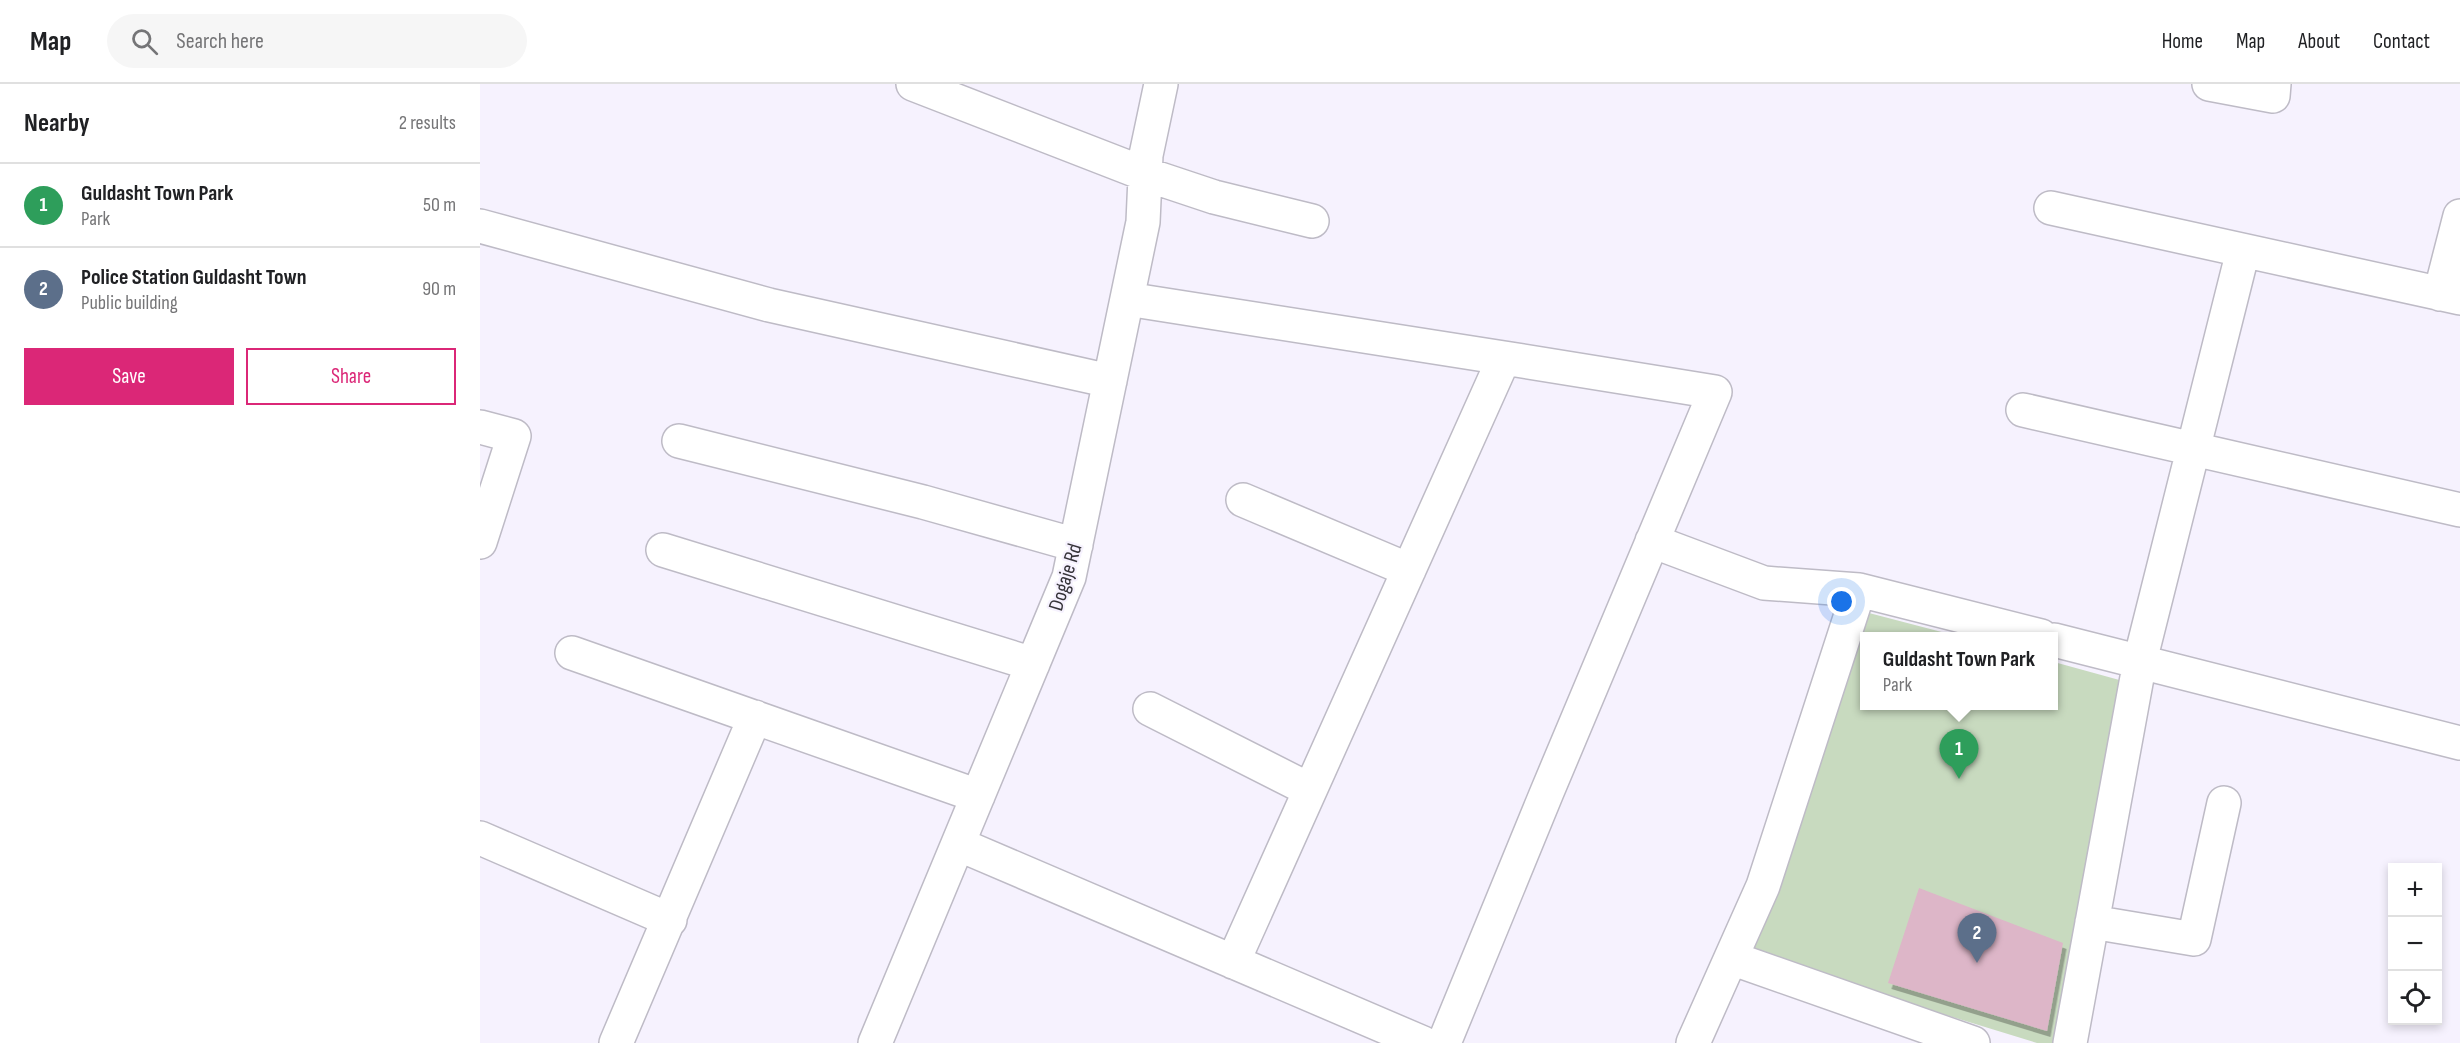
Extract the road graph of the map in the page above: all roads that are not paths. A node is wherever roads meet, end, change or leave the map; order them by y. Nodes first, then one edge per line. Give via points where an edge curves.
1 (913, 84) edge
2 (1161, 84) edge
3 (2209, 84) edge
4 (2274, 84) edge
5 (1145, 174) junction
6 (2051, 208) dead end
7 (2460, 216) edge
8 (1312, 221) dead end
9 (480, 226) edge
10 (2243, 251) junction
11 (2450, 296) edge
12 (1127, 300) junction
13 (1504, 358) junction
14 (1110, 381) junction
15 (2023, 410) dead end
16 (480, 427) edge
17 (679, 441) dead end
18 (2193, 450) junction
19 (1243, 500) dead end
20 (2460, 510) edge
21 (480, 542) edge
22 (1652, 542) junction
23 (1076, 545) junction
24 (663, 550) dead end
25 (1409, 570) junction
26 (1859, 590) junction
27 (2025, 632) edge
28 (2058, 641) edge
29 (572, 653) dead end
30 (2140, 661) junction
31 (1033, 664) junction
32 (1150, 709) dead end
33 (755, 717) junction
34 (2460, 743) edge
35 (1310, 790) junction
36 (978, 796) junction
37 (2224, 803) dead end
38 (480, 838) edge
39 (958, 844) junction
40 (670, 920) junction
41 (2092, 922) junction
42 (1731, 958) junction
43 (1233, 962) junction
44 (616, 1043) edge
45 (875, 1043) edge
46 (1423, 1043) edge
47 (1444, 1043) edge
48 (1693, 1043) edge
49 (1973, 1043) edge
50 (2070, 1043) edge

1 - 5 street
2 - 5 street, Dogaje Rd
3 - 4 street via 2273,96
5 - 8 street via 1214,197
5 - 12 street, Dogaje Rd via 1143,222
6 - 10 street
7 - 11 street
9 - 14 street via 769,305
10 - 11 street
10 - 18 street
12 - 13 street
12 - 14 street, Dogaje Rd
13 - 22 street via 1715,392
13 - 25 street
14 - 23 street, Dogaje Rd
15 - 18 street
16 - 21 street via 513,436
17 - 23 street
18 - 20 street
18 - 30 street
19 - 25 street
22 - 26 street via 1764,583
22 - 47 street
23 - 31 street, Dogaje Rd via 1070,577
24 - 31 street
25 - 35 street
26 - 27 street
26 - 42 street via 1763,886
28 - 30 street
29 - 33 street
30 - 34 street
30 - 41 street
31 - 36 street, Dogaje Rd
32 - 35 street
33 - 36 street
33 - 40 street
35 - 43 street
36 - 39 street, Dogaje Rd
37 - 41 street via 2194,939
38 - 40 street
39 - 43 street
39 - 45 street, Dogaje Rd
40 - 44 street
41 - 50 street
42 - 48 street
42 - 49 street
43 - 46 street

